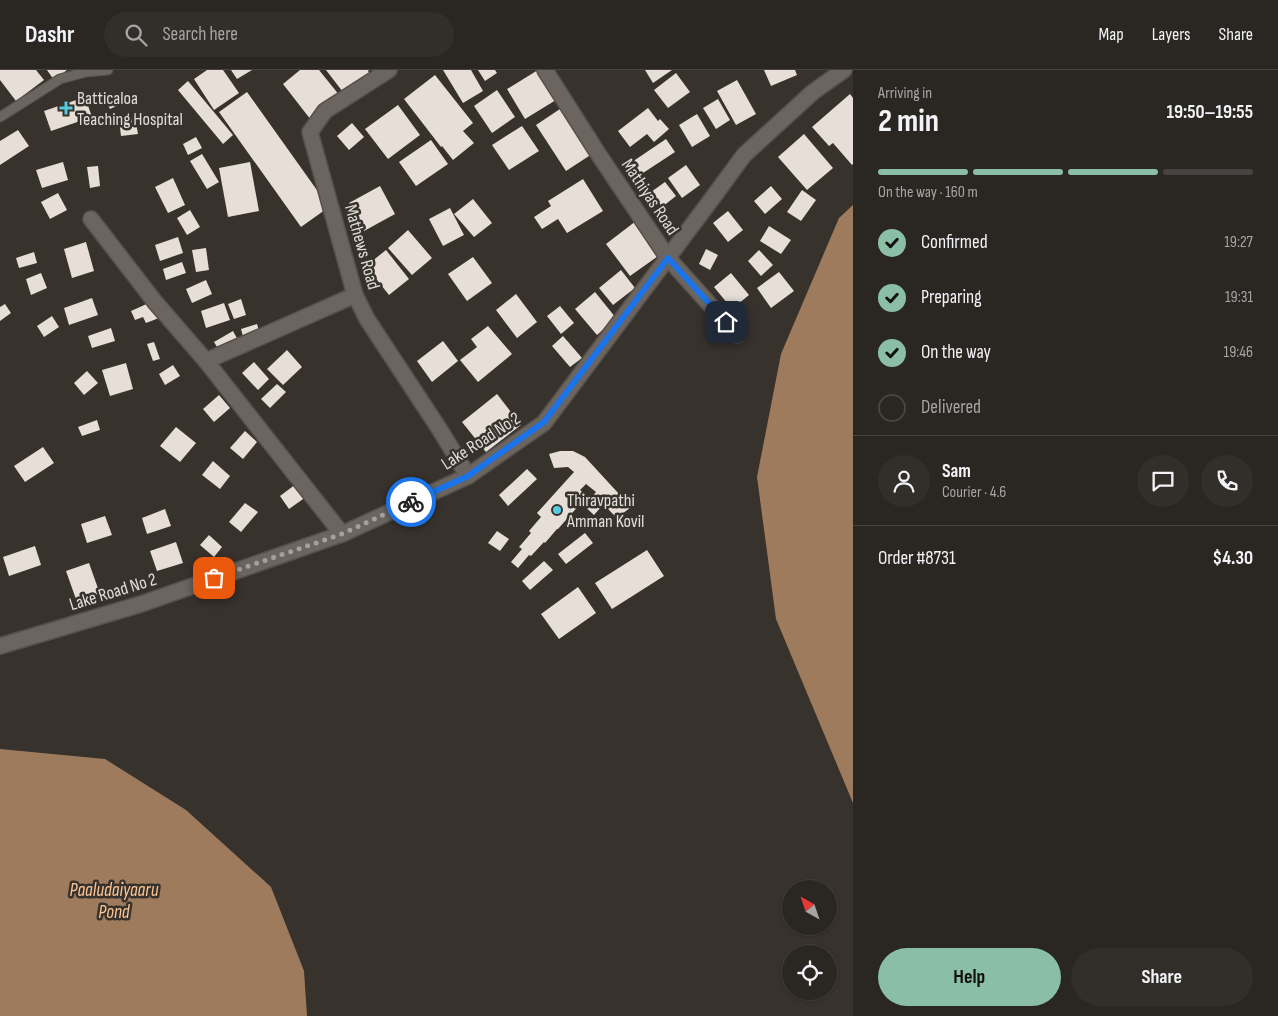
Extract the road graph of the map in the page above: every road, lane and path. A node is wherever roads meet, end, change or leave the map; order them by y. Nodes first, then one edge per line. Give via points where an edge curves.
1 (108, 70) edge
2 (389, 70) edge
3 (545, 70) edge
4 (844, 70) edge
5 (0, 117) edge
6 (91, 219) dead end
7 (668, 258) junction
8 (354, 295) junction
9 (737, 335) dead end
10 (206, 361) junction
11 (468, 476) junction
12 (342, 534) junction
13 (0, 646) edge

1 - 5 lane via 86,72 60,80
2 - 8 street, Mathews Road via 325,111 310,132
3 - 7 street, Mathiyas Road
4 - 7 street, Lake Road No 2 via 813,92 744,155
6 - 10 street via 155,302
7 - 9 street, Mathiyas Road
7 - 11 street, Lake Road No 2 via 544,422
8 - 10 street
8 - 11 street, Mathews Road
10 - 12 street
11 - 12 street, Lake Road No 2
12 - 13 street, Lake Road No 2 via 141,604

